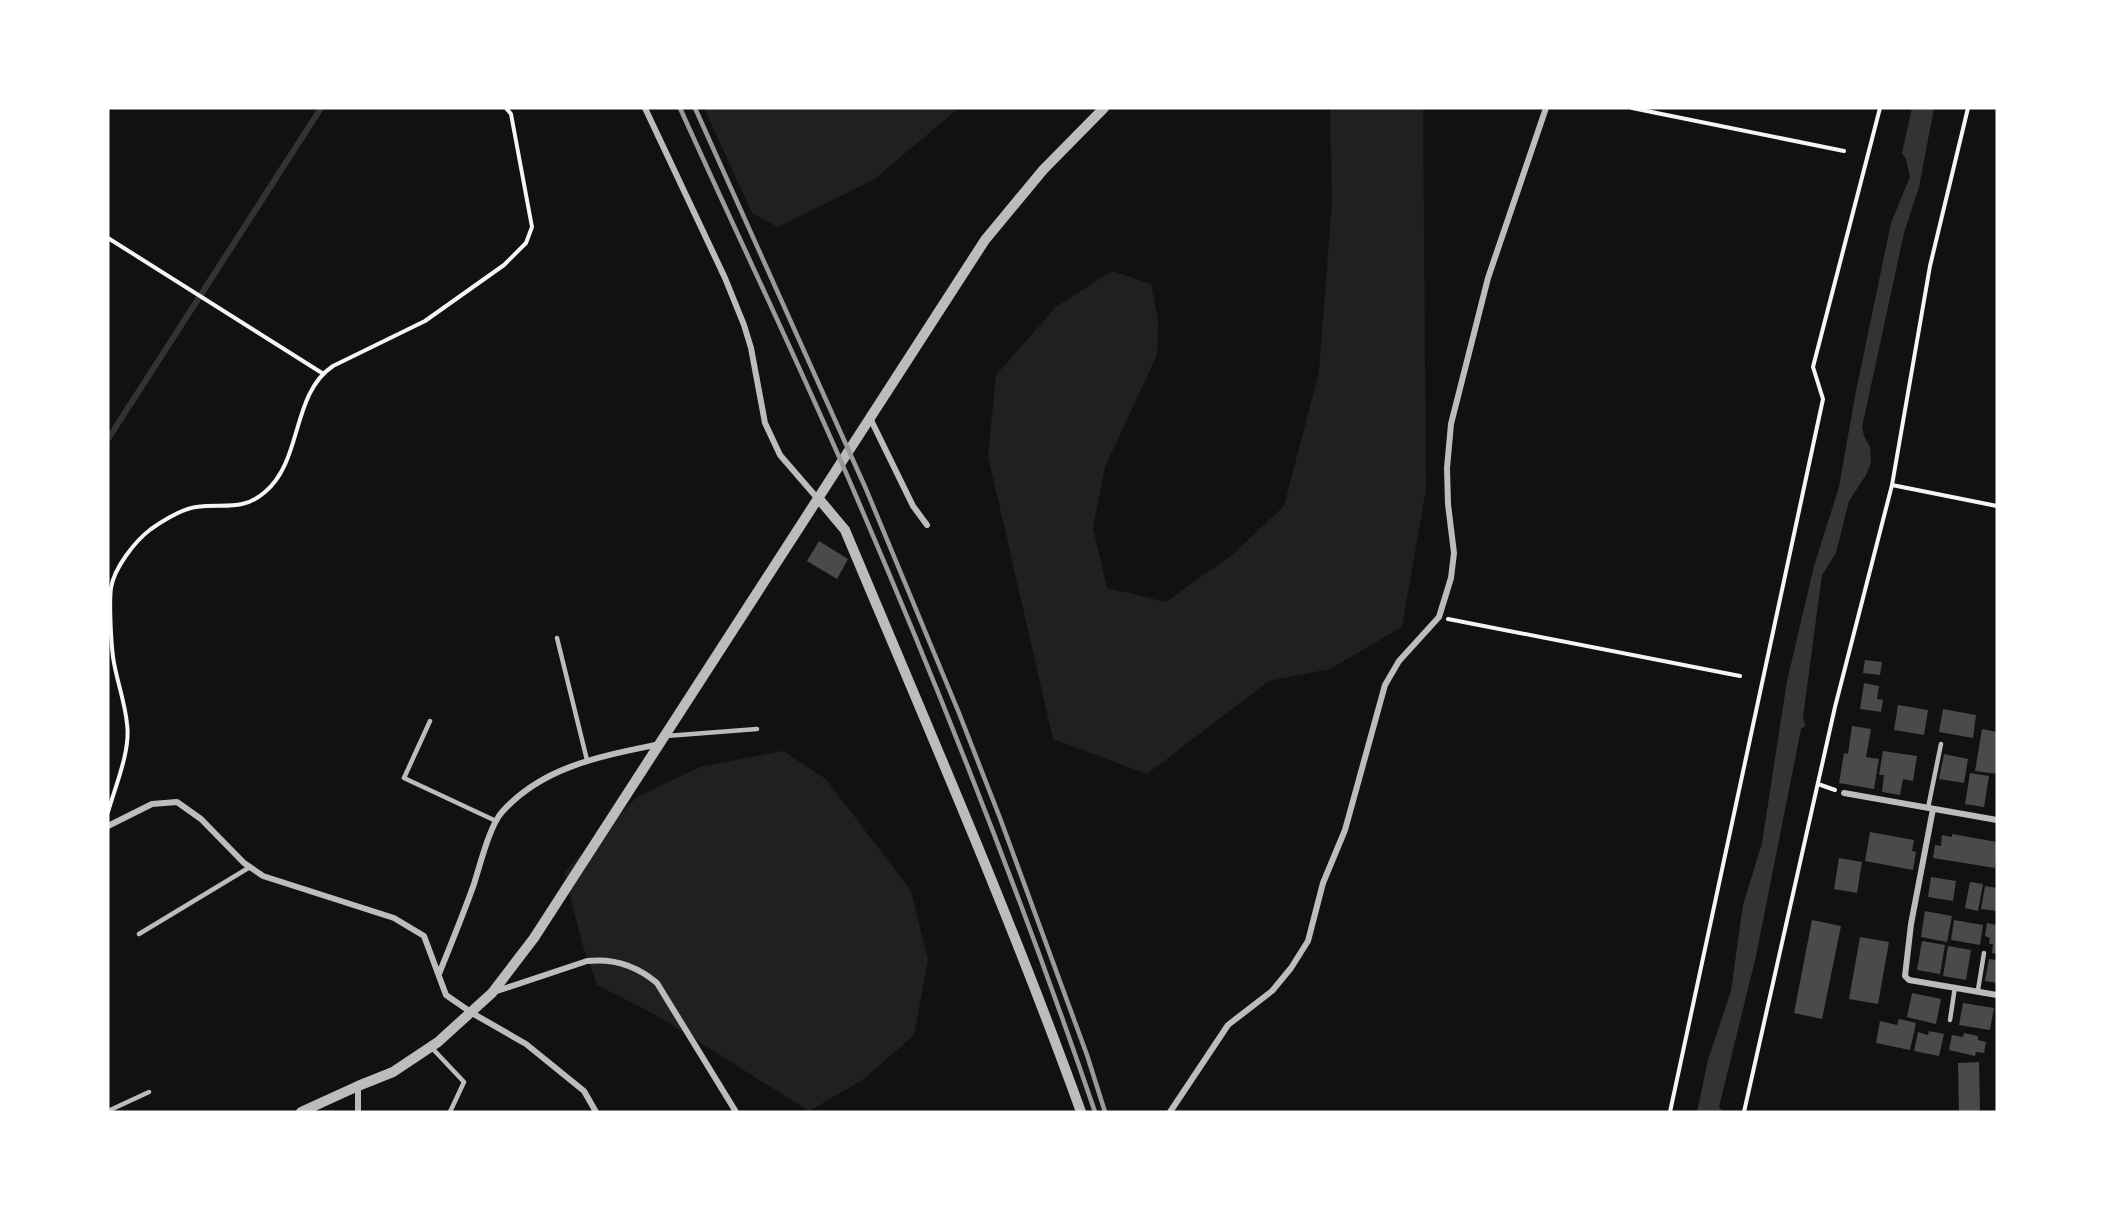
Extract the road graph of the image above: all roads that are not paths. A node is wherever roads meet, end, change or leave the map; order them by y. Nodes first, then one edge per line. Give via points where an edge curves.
1 (645, 108) edge
2 (1104, 108) edge
3 (1546, 108) edge
4 (869, 418) junction
5 (819, 499) junction
6 (927, 525) dead end
7 (557, 638) dead end
8 (430, 721) dead end
9 (757, 729) dead end
10 (663, 740) junction
11 (1941, 744) dead end
12 (587, 760) junction
13 (1844, 793) dead end
14 (1931, 808) junction
15 (1997, 820) edge
16 (496, 821) junction
17 (108, 826) edge
18 (250, 867) junction
19 (139, 934) dead end
20 (1984, 953) dead end
21 (439, 975) junction
22 (1955, 987) junction
23 (1978, 990) junction
24 (492, 993) junction
25 (1997, 995) edge
26 (472, 1013) junction
27 (1950, 1020) dead end
28 (431, 1047) junction
29 (358, 1086) junction
30 (149, 1092) dead end
31 (108, 1111) edge
32 (301, 1112) edge
33 (358, 1112) edge
34 (450, 1112) edge
35 (596, 1112) edge
36 (736, 1112) edge
37 (1080, 1112) edge
38 (1170, 1112) edge

1 - 5 street via 744,325 765,423 780,455
2 - 4 street via 1043,170 985,240
3 - 38 street via 1488,278 1451,424 1447,468 1454,553 1452,578 1439,617 1399,661 1385,685 1345,830 1323,884 1308,941 1272,991 1228,1025
4 - 5 street
4 - 6 street via 913,506
5 - 10 street
5 - 37 street via 845,530 971,828
7 - 12 lane
8 - 16 lane via 404,778
9 - 10 lane
10 - 12 street
10 - 24 street via 534,938
11 - 14 lane
12 - 16 street via 533,783
13 - 14 street
14 - 15 street
14 - 22 street via 1905,976 1909,980
16 - 21 street
17 - 18 street via 152,804 177,802 201,819
18 - 19 lane
18 - 21 street via 263,876 394,918 424,936
20 - 23 lane
21 - 26 street via 446,995
22 - 23 street
22 - 27 lane
23 - 25 street
24 - 26 street
24 - 36 street via 600,959 623,962 644,971 657,983
26 - 28 street
26 - 35 street via 525,1044 584,1091
28 - 29 street via 393,1072
28 - 34 lane via 464,1082
29 - 32 street
29 - 33 street
30 - 31 lane

